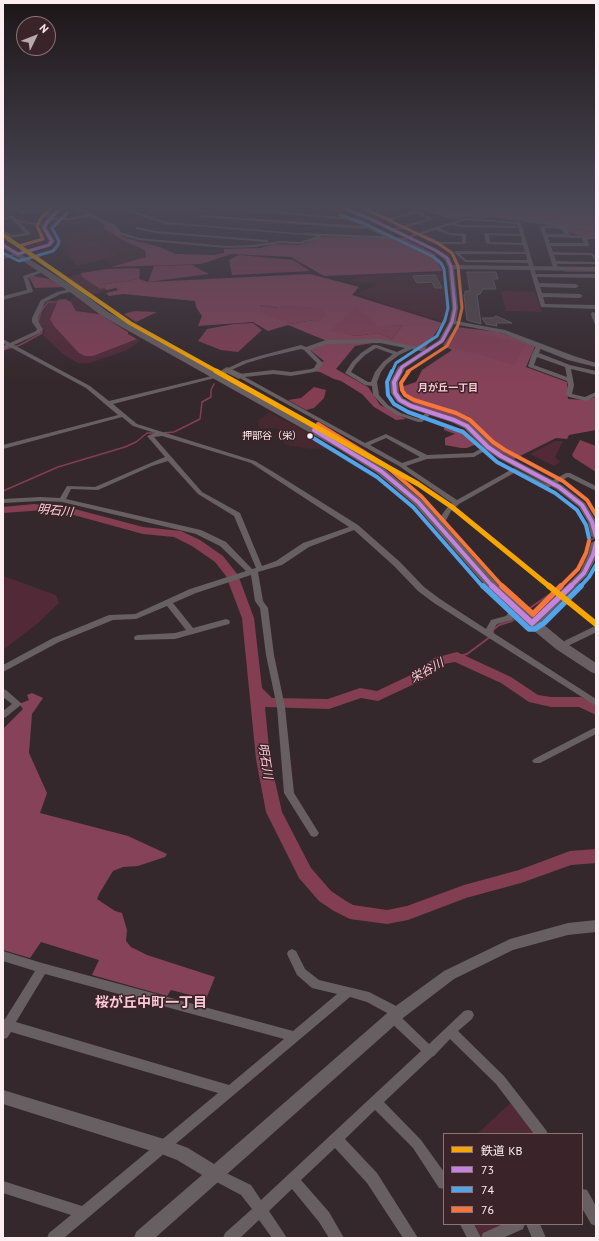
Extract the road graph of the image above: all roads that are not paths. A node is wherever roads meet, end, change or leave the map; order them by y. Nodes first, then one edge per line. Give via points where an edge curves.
1 (36, 266) edge
2 (507, 266) edge
3 (532, 266) edge
4 (555, 266) edge
5 (451, 267) joint
6 (533, 269) junction
7 (556, 269) junction
8 (596, 269) edge
9 (43, 271) junction
10 (573, 276) junction
11 (596, 276) edge
12 (538, 285) junction
13 (576, 286) junction
14 (73, 290) junction
15 (540, 296) junction
16 (580, 296) junction
17 (3, 298) edge
18 (584, 307) junction
19 (596, 307) edge
20 (593, 314) dead end
21 (452, 322) junction
22 (596, 322) edge
23 (3, 341) edge
24 (539, 345) junction
25 (11, 346) junction
26 (3, 348) edge
27 (410, 348) junction
28 (306, 349) junction
29 (428, 352) junction
30 (396, 354) junction
31 (535, 354) junction
32 (594, 364) edge
33 (568, 366) junction
34 (227, 370) junction
35 (596, 373) edge
36 (216, 375) junction
37 (239, 376) junction
38 (570, 380) junction
39 (374, 384) junction
40 (596, 394) edge
41 (108, 403) junction
42 (430, 412) junction
43 (124, 415) junction
44 (161, 434) junction
45 (365, 445) junction
46 (3, 447) edge
47 (488, 447) junction
48 (426, 457) junction
49 (170, 458) junction
50 (401, 465) junction
51 (553, 483) junction
52 (596, 489) edge
53 (62, 500) junction
54 (3, 502) edge
55 (457, 503) junction
56 (436, 522) junction
57 (355, 526) junction
58 (596, 536) edge
59 (596, 543) edge
60 (255, 571) junction
61 (168, 602) junction
62 (523, 615) junction
63 (226, 622) dead end
64 (596, 629) edge
65 (191, 632) junction
66 (491, 636) junction
67 (138, 638) dead end
68 (567, 643) dead end
69 (3, 669) edge
70 (596, 669) edge
71 (3, 692) edge
72 (596, 703) edge
73 (3, 715) edge
74 (596, 730) edge
75 (537, 761) dead end
76 (314, 833) dead end
77 (596, 926) edge
78 (292, 954) dead end
79 (3, 956) edge
80 (42, 968) junction
81 (347, 993) junction
82 (396, 1015) junction
83 (468, 1015) dead end
84 (4, 1027) edge
85 (452, 1032) junction
86 (295, 1037) junction
87 (430, 1052) junction
88 (231, 1091) junction
89 (3, 1097) edge
90 (376, 1102) junction
91 (541, 1133) edge
92 (336, 1139) junction
93 (164, 1147) junction
94 (216, 1174) junction
95 (292, 1179) junction
96 (443, 1182) edge
97 (3, 1188) edge
98 (583, 1199) edge
99 (260, 1209) junction
100 (84, 1213) junction
101 (596, 1219) edge
102 (468, 1225) edge
103 (516, 1225) edge
104 (533, 1225) edge
105 (54, 1238) edge
106 (142, 1238) edge
107 (230, 1238) edge
108 (280, 1238) edge
109 (337, 1238) edge
110 (411, 1238) edge
111 (474, 1238) edge
112 (488, 1238) edge
113 (539, 1238) edge

1 - 9 main road
2 - 6 street
3 - 6 street
4 - 7 street
5 - 6 street
5 - 21 street via 455,308
6 - 7 street
6 - 10 street
6 - 12 street
7 - 8 street
9 - 14 main road
9 - 17 street via 25,277 30,292
10 - 11 street
10 - 13 street
12 - 13 street
12 - 15 street
13 - 16 street
14 - 25 street via 59,293 43,301 35,318 40,329 38,332
14 - 36 main road via 105,314
15 - 16 street
15 - 18 street via 543,306
16 - 18 street
18 - 19 street
20 - 22 street
21 - 24 street via 504,331
21 - 29 street via 442,341
23 - 25 street
24 - 31 street
24 - 32 street
25 - 26 street
25 - 41 street via 88,387
27 - 28 street via 376,341 326,342
27 - 29 street
27 - 30 street
28 - 34 street via 301,347 265,356
28 - 37 street via 320,363 312,371
29 - 42 street via 413,358 402,367 394,382 395,393 400,400
30 - 39 street via 378,372
30 - 39 street via 375,346 354,363 348,374 366,384
31 - 33 street
31 - 38 street via 531,366
32 - 35 street
33 - 35 street
33 - 38 street
34 - 36 main road
34 - 37 main road
36 - 41 street
36 - 56 main road via 381,471 418,502
37 - 45 street
38 - 40 street via 571,396 586,399
39 - 42 street via 376,395 386,406 399,414 420,421
41 - 43 street
42 - 47 street via 467,426
43 - 44 street via 135,425
43 - 46 street
44 - 49 street via 150,436
44 - 57 street via 253,462
45 - 48 street via 386,436
45 - 50 street
47 - 48 street via 474,455
47 - 51 street
48 - 50 street
49 - 53 street via 96,489 69,487
49 - 60 street via 200,493 237,515
50 - 55 street
51 - 52 street via 568,474
51 - 55 street via 546,486 514,470
51 - 58 street via 582,504
53 - 54 street
53 - 60 street via 198,532 223,544
55 - 56 street via 448,510 442,520
56 - 62 main road via 495,589
57 - 60 street via 306,545 279,563
57 - 66 street via 398,564 421,589
59 - 62 street via 593,556 584,573 539,618
60 - 61 street
60 - 76 street via 281,707 289,793
61 - 65 street
61 - 69 street via 136,616 112,617 56,640
62 - 66 street via 494,622
62 - 70 main road via 561,646
63 - 65 street
64 - 68 street
65 - 67 street via 174,636
66 - 72 street
71 - 73 street via 18,704
74 - 75 street
77 - 82 street via 568,929 510,945 449,975
78 - 81 street via 301,972 316,984
79 - 80 street
80 - 84 street
80 - 86 street
81 - 82 street via 369,997
81 - 86 street
82 - 87 street
82 - 94 street
83 - 85 street
84 - 88 street
85 - 87 street
85 - 91 street via 500,1080
86 - 88 street
87 - 90 street
88 - 93 street
89 - 93 street
90 - 92 street
90 - 96 street via 417,1144
92 - 95 street
92 - 110 street via 372,1178
93 - 94 street via 182,1154
93 - 100 street
94 - 99 street via 246,1190
94 - 106 street
95 - 99 street
95 - 109 street via 324,1216
97 - 100 street
98 - 101 street
99 - 107 street
99 - 108 street
100 - 105 street
102 - 111 street
103 - 112 street
104 - 113 street

